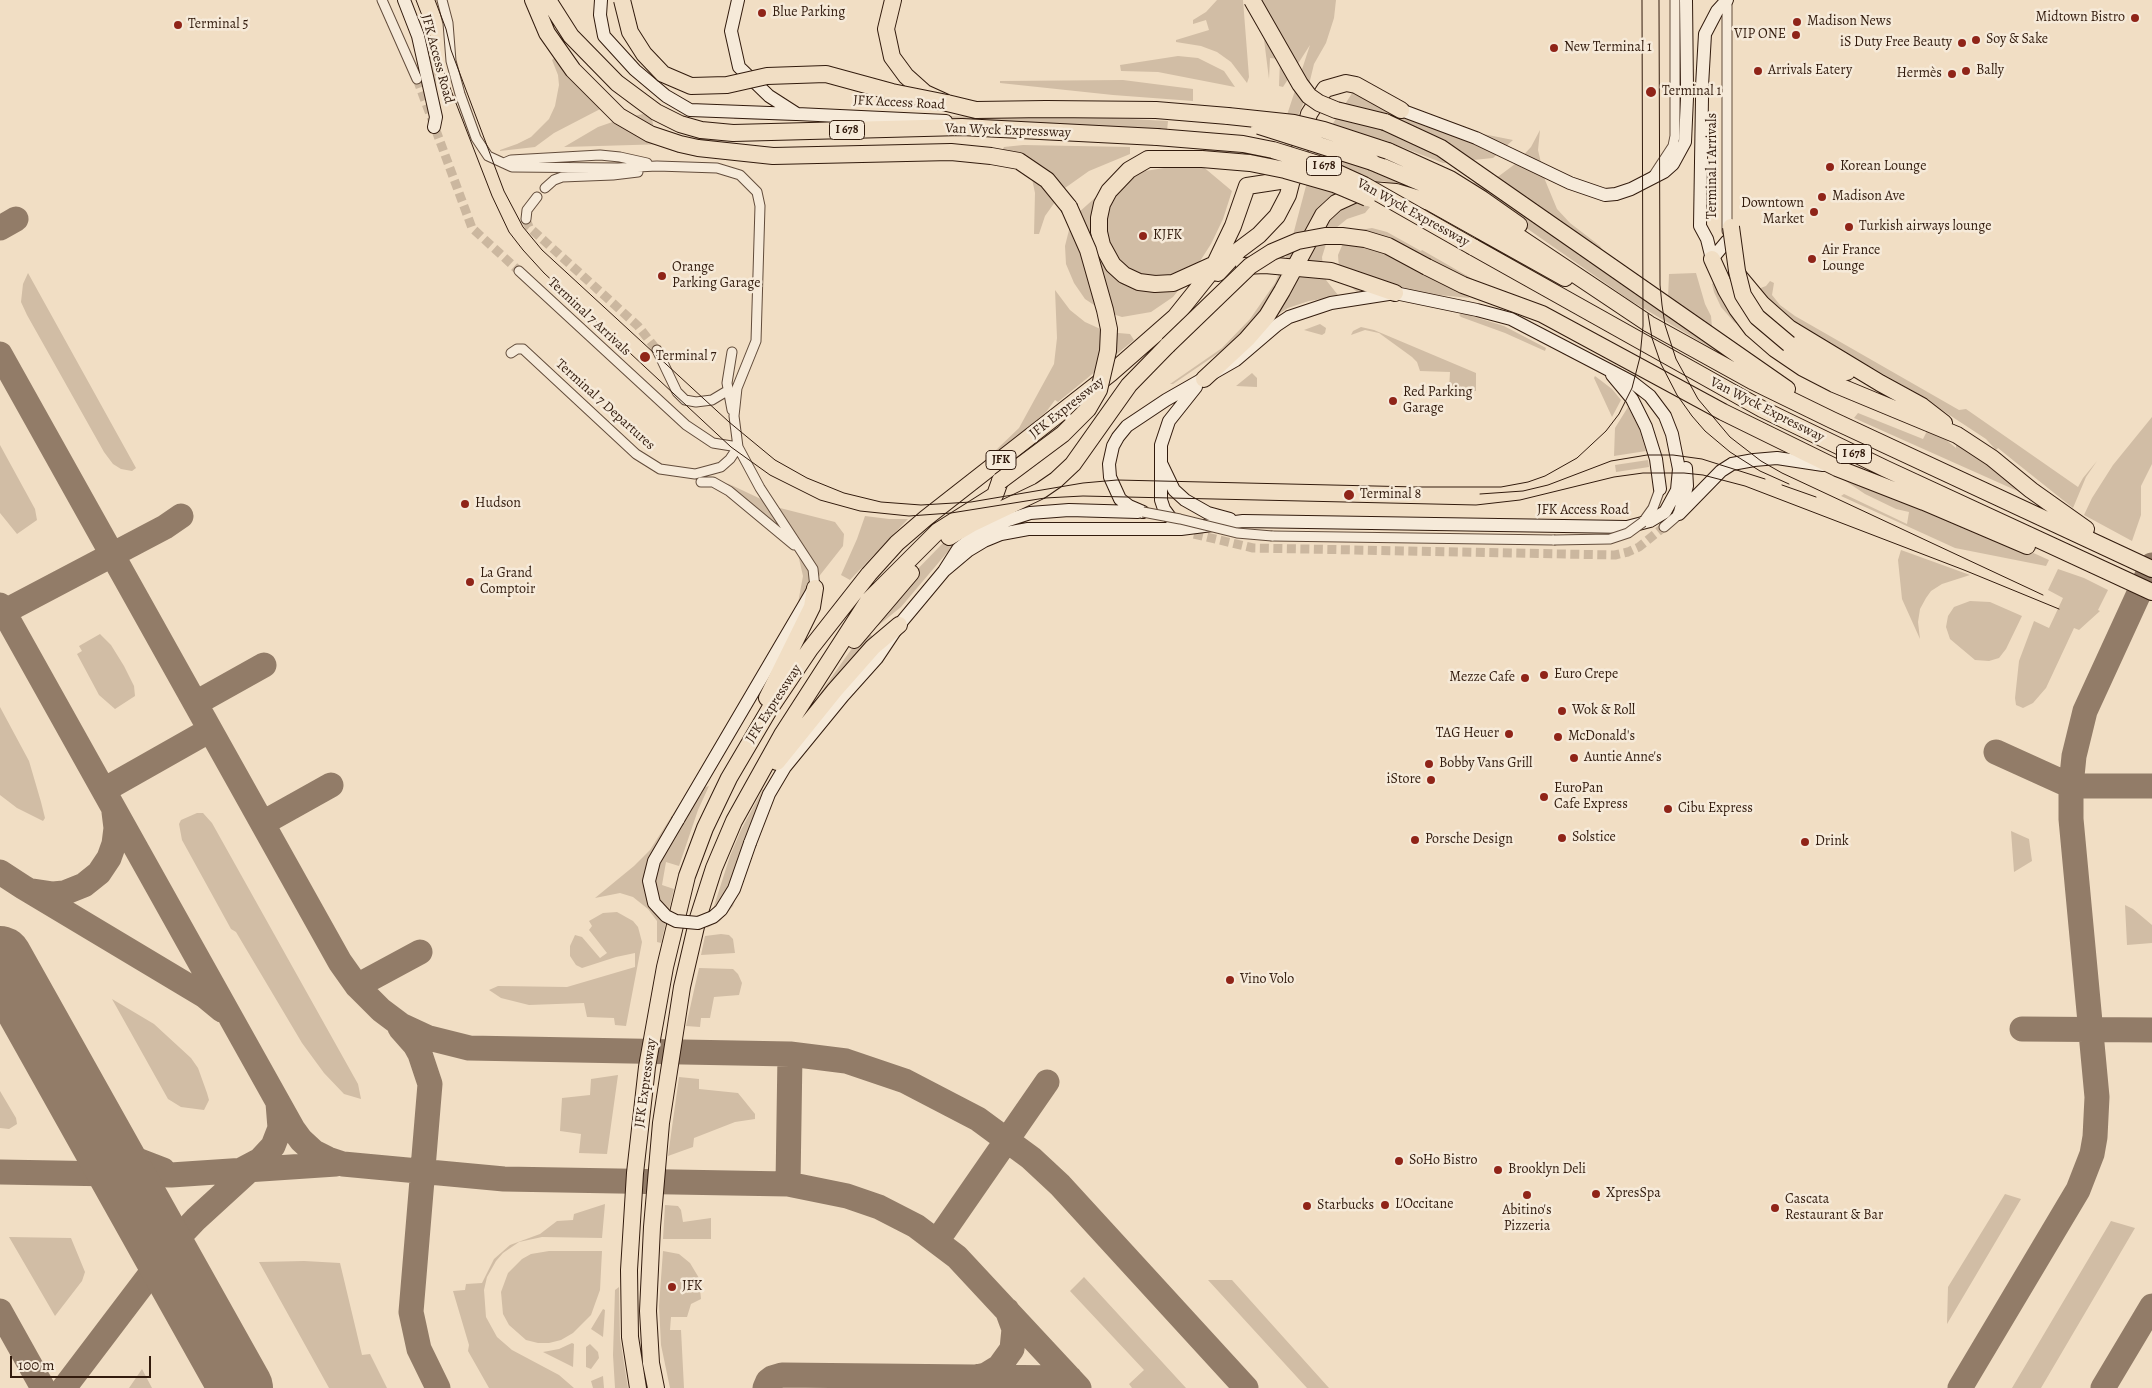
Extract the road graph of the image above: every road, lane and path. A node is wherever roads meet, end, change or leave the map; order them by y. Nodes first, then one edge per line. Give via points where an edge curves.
1 (382, 0) edge
2 (404, 0) edge
3 (442, 0) edge
4 (556, 0) edge
5 (601, 0) edge
6 (622, 0) edge
7 (738, 0) edge
8 (893, 0) edge
9 (1252, 0) edge
10 (1674, 0) edge
11 (1686, 0) edge
12 (1728, 0) edge
13 (539, 4) edge
14 (592, 58) junction
15 (417, 79) tunnel mouth
16 (1681, 93) junction
17 (947, 103) junction
18 (1401, 110) joint
19 (797, 114) junction
20 (1228, 116) junction
21 (434, 127) dead end
22 (1150, 137) junction
23 (657, 166) junction
24 (1293, 179) junction
25 (1649, 179) junction
26 (545, 188) dead end
27 (537, 197) dead end
28 (1417, 215) junction
29 (526, 219) dead end
30 (1729, 234) junction
31 (1551, 257) junction
32 (1712, 259) junction
33 (1216, 268) junction
34 (519, 271) tunnel mouth
35 (1395, 293) junction
36 (1678, 341) junction
37 (657, 350) tunnel mouth
38 (732, 352) dead end
39 (511, 353) dead end
40 (1605, 368) junction
41 (1204, 379) junction
42 (1880, 383) junction
43 (727, 391) junction
44 (734, 416) junction
45 (1832, 420) junction
46 (1672, 434) junction
47 (1957, 436) junction
48 (738, 447) junction
49 (1161, 461) junction
50 (1837, 468) junction
51 (701, 482) dead end
52 (1660, 489) joint
53 (1143, 512) junction
54 (1679, 514) junction
55 (1242, 521) junction
56 (1180, 524) junction
57 (1664, 527) tunnel mouth
58 (1194, 534) tunnel mouth
59 (803, 552) junction
60 (2120, 554) junction
61 (2152, 569) edge
62 (2104, 570) junction
63 (944, 571) junction
64 (815, 588) junction
65 (2152, 592) edge
66 (899, 626) junction
67 (783, 733) junction
68 (744, 750) junction
69 (743, 805) junction
70 (649, 1293) junction
71 (636, 1383) edge
72 (656, 1388) edge
73 (665, 1388) edge

1 - 15 street
2 - 21 street, JFK Access Road via 418,36 436,117
3 - 23 street via 448,23 451,61 460,94 476,138 488,156 512,167
4 - 14 highway via 571,29
5 - 19 street, JFK Access Road via 604,36 634,70 666,96 690,110
6 - 17 highway, bridge via 630,32 644,54 663,74 691,86 727,85 767,76 826,74
7 - 19 street via 731,31 739,67 769,96
8 - 17 highway via 886,29 892,57 906,76 925,93
9 - 45 highway, bridge via 1309,96 1336,110 1385,122 1440,148
10 - 16 street
11 - 16 street
12 - 30 street
12 - 30 street, Terminal 1 Arrivals
12 - 32 street via 1717,11 1705,34 1700,226
13 - 14 highway
13 - 67 highway, JFK Expressway, bridge via 554,44 573,70 619,116 650,134 680,144 773,156 951,152 1019,161 1047,180 1069,207 1088,250 1108,329 1108,351 1099,390 1088,409 997,488 941,521 910,549 868,601
14 - 22 highway, Van Wyck Expressway / I 678 via 630,93 668,119 701,130 733,133 962,127
16 - 25 street via 1673,146
16 - 25 street via 1686,142 1673,164
17 - 20 highway, Van Wyck Expressway / I 678 via 976,110 1156,110
18 - 24 highway via 1356,85 1346,83 1325,89 1306,120
18 - 25 street via 1492,145 1595,193 1616,194
19 - 22 street, JFK Access Road via 1110,128
20 - 31 highway, Van Wyck Expressway / I 678, bridge via 1372,162 1415,180 1477,210
20 - 31 highway, bridge via 1324,130 1388,151 1450,179 1482,198 1512,218
22 - 28 highway, Van Wyck Expressway / I 678, bridge via 1243,144 1303,159 1347,176
23 - 26 street via 635,173 557,178
23 - 44 street via 729,170 740,175 757,192 760,206 756,341 737,388
24 - 33 highway via 1277,216 1259,235
24 - 33 highway, JFK Expressway / JFK via 1247,186
27 - 29 street via 527,210
28 - 33 highway, bridge via 1334,184 1284,170 1218,160 1148,159 1124,174 1109,191 1102,204 1099,232 1107,256 1124,275 1140,282 1173,283
28 - 62 highway, Van Wyck Expressway / I 678, bridge via 1762,409
30 - 32 street
30 - 42 highway via 1729,257 1734,268 1752,294 1770,312 1797,334
30 - 42 highway, bridge via 1743,295 1758,317 1789,344 1821,362
31 - 36 highway, Van Wyck Expressway / I 678
32 - 47 highway via 1737,309 1752,329 1775,349 1834,384
33 - 35 highway via 1265,265 1331,271
33 - 68 highway, JFK Expressway / JFK via 1175,317 1110,374 897,543 810,649
34 - 48 street, Terminal 7 Arrivals via 686,425 713,443
35 - 40 street, JFK Access Road via 1511,319
35 - 41 street via 1332,303 1289,317 1236,360
36 - 41 highway via 1429,202 1396,192 1371,190 1343,199 1324,215 1267,316
36 - 45 highway, Van Wyck Expressway / I 678
37 - 43 street via 677,392 685,400 712,400
38 - 43 street
39 - 48 street, Terminal 7 Departures via 523,349 646,461 660,469 695,474 721,467
40 - 46 street, JFK Access Road via 1650,396 1661,409
40 - 52 street via 1626,391 1642,417 1653,447
41 - 49 street via 1169,421 1163,437
41 - 53 street via 1132,423 1120,433 1113,446 1110,476 1120,499
42 - 47 highway via 1933,413
43 - 44 street
44 - 48 street
45 - 60 highway, Van Wyck Expressway / I 678
46 - 54 street via 1687,477 1686,494
46 - 55 street, JFK Access Road via 1679,477 1675,496 1661,515 1636,526
47 - 60 highway via 1992,458
48 - 59 street via 760,488
49 - 55 street via 1174,490 1185,500 1208,513
49 - 56 street via 1162,504 1169,519
50 - 54 street via 1777,458 1732,464
50 - 62 highway via 2084,571
50 - 67 highway, bridge via 1754,429 1542,314 1463,285 1388,246 1342,236 1298,241 1250,266 1168,345 1129,385 1073,464 1056,480 1026,499 956,532 928,554 854,638
51 - 59 street via 713,482 729,491
52 - 56 street, bridge via 1650,513 1637,527 1617,538 1603,540 1253,535
53 - 56 street, bridge
53 - 63 street via 1069,510 1030,513 977,534 958,549
54 - 57 street
55 - 56 street
56 - 58 street
56 - 63 street via 1018,530 976,546
59 - 64 street via 813,569
60 - 61 highway, Van Wyck Expressway / I 678
62 - 65 highway, Van Wyck Expressway / I 678
63 - 66 street
64 - 66 street, bridge via 654,861 649,881 654,903 676,921 698,923 721,910 734,890 769,794 785,767 877,658
64 - 68 highway via 812,607
66 - 69 highway via 873,647 835,690
67 - 69 highway, JFK Expressway
68 - 71 highway, JFK Expressway / JFK via 692,860 667,958 653,1034 637,1155 630,1245 628,1305
69 - 70 highway, JFK Expressway via 726,837 708,886 681,996 660,1132
70 - 72 highway, JFK Expressway via 649,1346
70 - 73 highway via 655,1344

